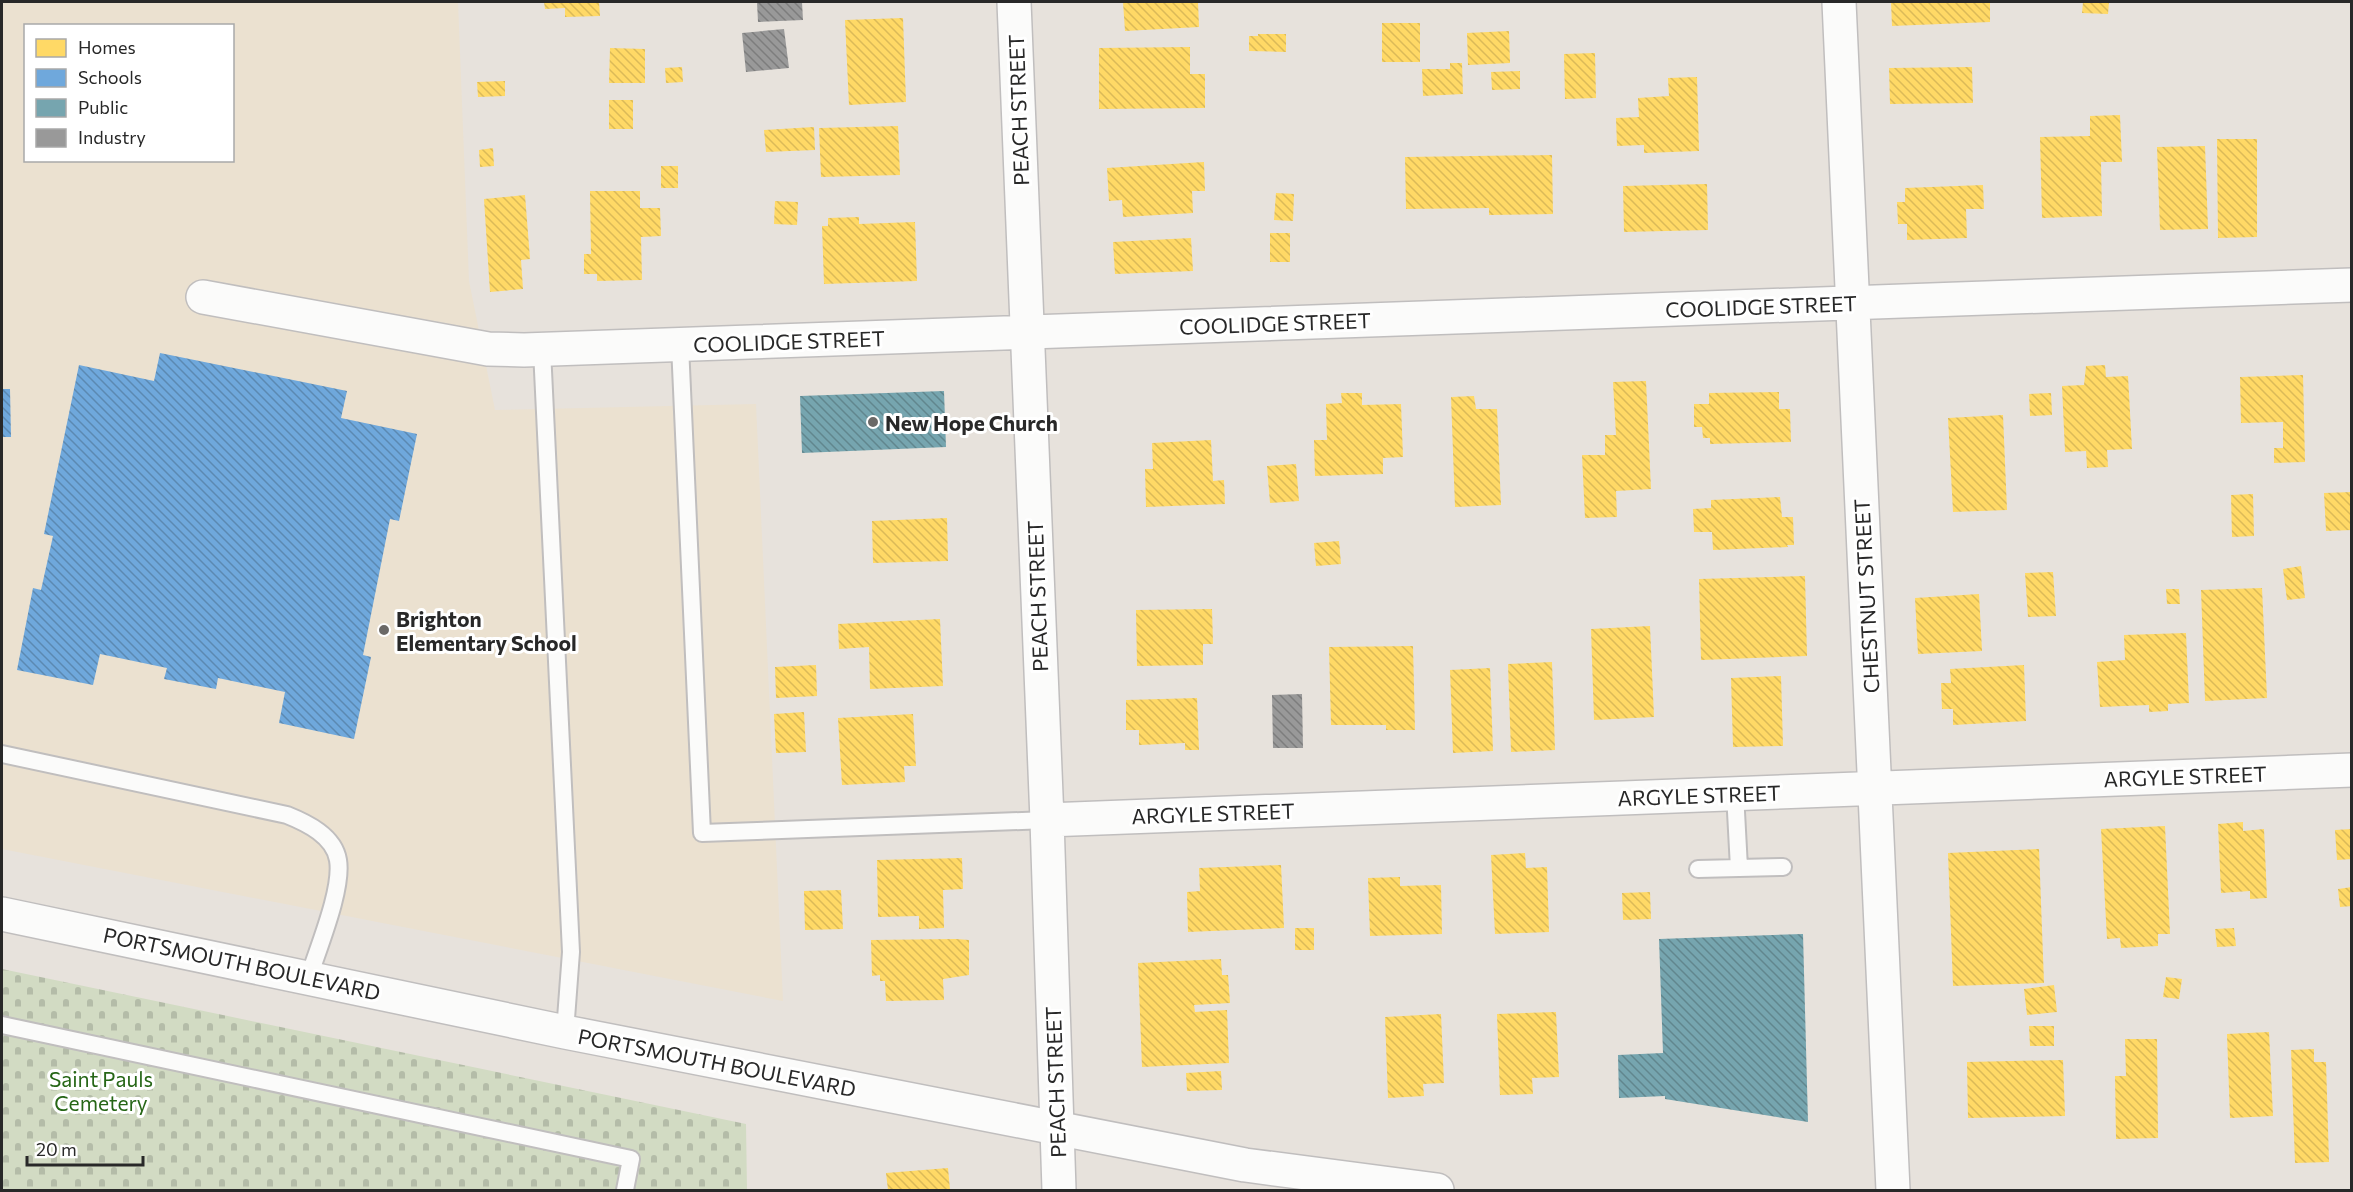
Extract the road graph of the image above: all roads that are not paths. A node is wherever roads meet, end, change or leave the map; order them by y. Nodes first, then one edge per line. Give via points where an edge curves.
1 (1014, 2) edge
2 (1839, 2) edge
3 (2352, 285) edge
4 (203, 297) dead end
5 (1852, 303) junction
6 (1026, 332) junction
7 (680, 345) junction
8 (543, 350) junction
9 (2, 754) edge
10 (2352, 770) edge
11 (1875, 788) junction
12 (1736, 794) junction
13 (1047, 820) junction
14 (1783, 867) dead end
15 (1739, 868) junction
16 (1698, 869) dead end
17 (2, 914) edge
18 (309, 977) junction
19 (2, 1025) edge
20 (565, 1032) junction
21 (1056, 1129) junction
22 (625, 1191) edge
23 (1059, 1191) edge
24 (1437, 1191) edge
25 (1893, 1191) edge

1 - 6 street, PEACH STREET
2 - 5 street, CHESTNUT STREET
3 - 5 street, COOLIDGE STREET
4 - 8 street, COOLIDGE STREET via 488,349
5 - 6 street, COOLIDGE STREET
5 - 11 street, CHESTNUT STREET
6 - 7 street, COOLIDGE STREET
6 - 13 street, PEACH STREET
7 - 8 street, COOLIDGE STREET
7 - 13 lane via 702,833
8 - 20 lane via 571,952
9 - 18 lane via 287,815 310,824 333,848 338,872
10 - 11 street, ARGYLE STREET
11 - 12 street, ARGYLE STREET
11 - 25 street, CHESTNUT STREET
12 - 13 street, ARGYLE STREET
12 - 15 lane
13 - 21 street, PEACH STREET
14 - 15 lane
15 - 16 lane
17 - 18 street, PORTSMOUTH BOULEVARD
18 - 20 street, PORTSMOUTH BOULEVARD
19 - 22 lane via 631,1159
20 - 21 street, PORTSMOUTH BOULEVARD
21 - 23 street, PEACH STREET
21 - 24 street, PORTSMOUTH BOULEVARD via 1245,1165

